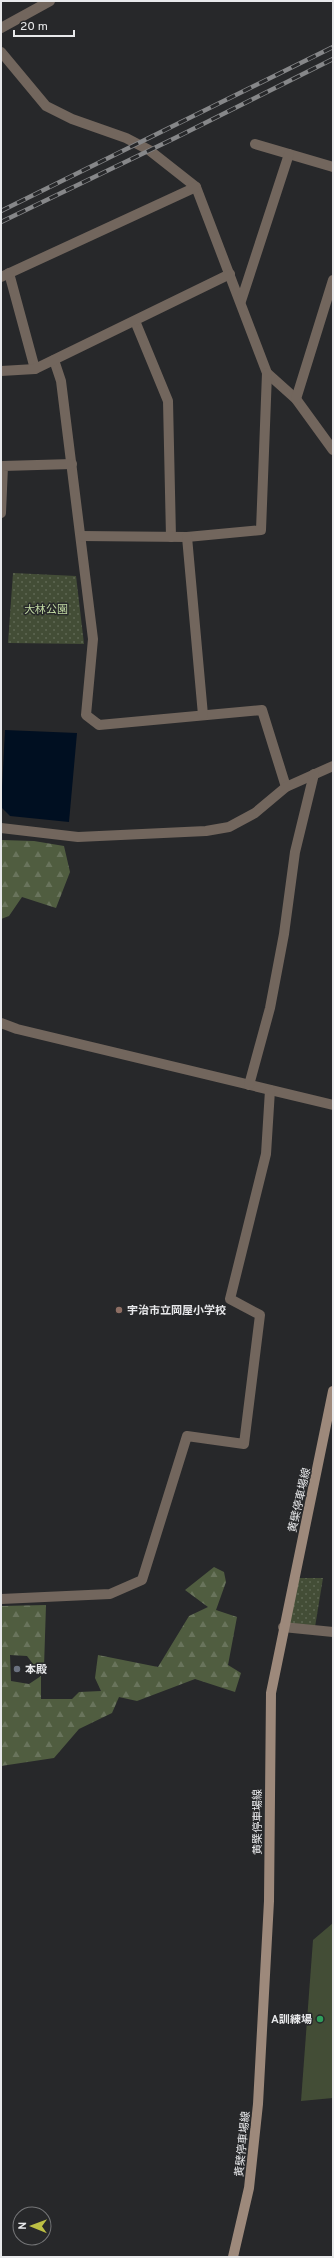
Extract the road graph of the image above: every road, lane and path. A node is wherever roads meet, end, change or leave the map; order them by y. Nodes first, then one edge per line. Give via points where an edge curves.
1 (50, 1) edge
2 (1, 28) edge
3 (1, 52) edge
4 (255, 144) dead end
5 (289, 154) junction
6 (333, 167) edge
7 (196, 187) junction
8 (230, 274) junction
9 (5, 275) edge
10 (333, 280) edge
11 (241, 301) junction
12 (136, 321) junction
13 (54, 360) junction
14 (35, 369) junction
15 (1, 371) edge
16 (267, 374) junction
17 (296, 399) junction
18 (333, 450) edge
19 (72, 464) junction
20 (1, 513) edge
21 (81, 536) junction
22 (171, 537) junction
23 (187, 537) junction
24 (203, 715) junction
25 (333, 766) edge
26 (314, 774) junction
27 (286, 787) junction
28 (1, 828) edge
29 (1, 1023) edge
30 (249, 1084) junction
31 (270, 1090) junction
32 (333, 1105) edge
33 (333, 1391) edge
34 (1, 1600) edge
35 (283, 1627) junction
36 (333, 1632) edge
37 (233, 2257) edge

1 - 2 street
3 - 7 street via 46,106 149,150
4 - 5 street
5 - 6 street
5 - 11 street
7 - 8 street
7 - 9 street
8 - 11 street
8 - 12 street
9 - 14 street
10 - 17 street
11 - 16 street
12 - 13 street
12 - 22 street via 168,401
13 - 14 street
13 - 19 street via 61,381
14 - 15 street
16 - 17 street
16 - 23 street via 261,530
17 - 18 street
19 - 20 street via 3,466
19 - 21 street
21 - 22 street
21 - 24 street via 92,639 86,715 99,725
22 - 23 street
23 - 24 street
24 - 27 street via 262,710
25 - 26 street
26 - 27 street
26 - 30 street via 295,852 284,934 270,1008
27 - 28 street via 255,813 229,826 206,830 78,836
29 - 30 street via 17,1029
30 - 31 street
31 - 32 street
31 - 34 street via 266,1154 230,1299 260,1315 244,1444 187,1436 142,1580 110,1594
33 - 35 main road, 黄檗停車場線 via 323,1448
35 - 36 street
35 - 37 main road, 黄檗停車場線 via 270,1706 269,1901 258,2104 250,2181

